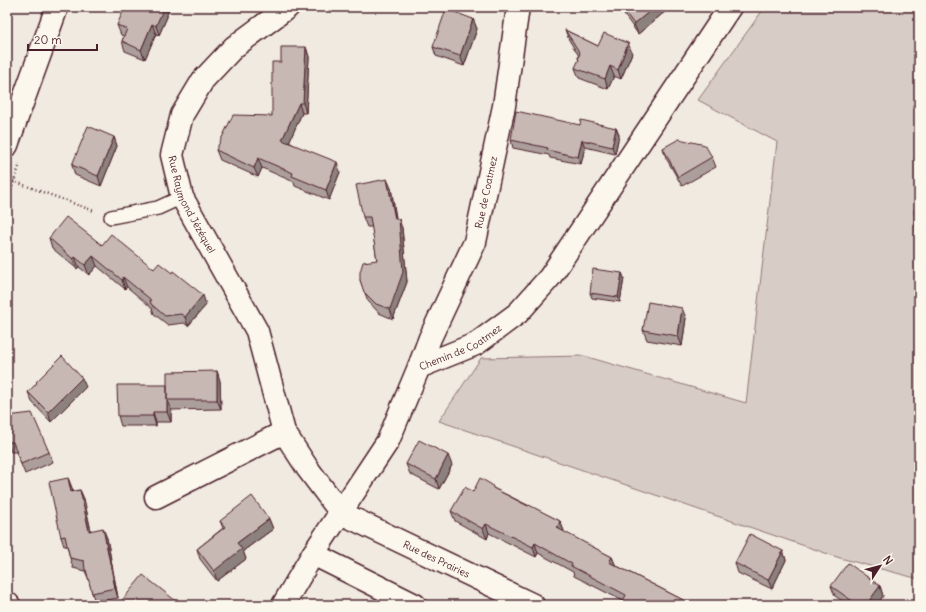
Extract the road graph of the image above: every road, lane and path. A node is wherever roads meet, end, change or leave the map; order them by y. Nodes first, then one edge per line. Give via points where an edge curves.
1 (57, 7) edge
2 (288, 7) edge
3 (518, 7) edge
4 (730, 7) edge
5 (7, 145) edge
6 (14, 181) dead end
7 (182, 197) junction
8 (111, 217) joint
9 (419, 367) junction
10 (284, 432) junction
11 (156, 497) dead end
12 (340, 513) junction
13 (313, 554) junction
14 (7, 603) edge
15 (10, 605) edge
16 (283, 605) edge
17 (415, 605) edge
18 (533, 605) edge

1 - 5 street
2 - 7 street, Rue Raymond Jézéquel via 234,47 203,80 182,115 172,155
3 - 9 street, Rue de Coatmez via 504,106 475,242
4 - 9 street, Chemin de Coatmez via 550,278 518,313 476,344
6 - 8 path
7 - 8 lane via 158,208
7 - 10 street, Rue Raymond Jézéquel via 257,331
9 - 12 street, Chemin de Coatmez via 388,441
10 - 11 street
10 - 12 street, Rue Raymond Jézéquel
12 - 13 street, Chemin de Coatmez
12 - 18 street, Rue des Prairies
13 - 16 street, Chemin de Coatmez
13 - 17 street
14 - 15 street

